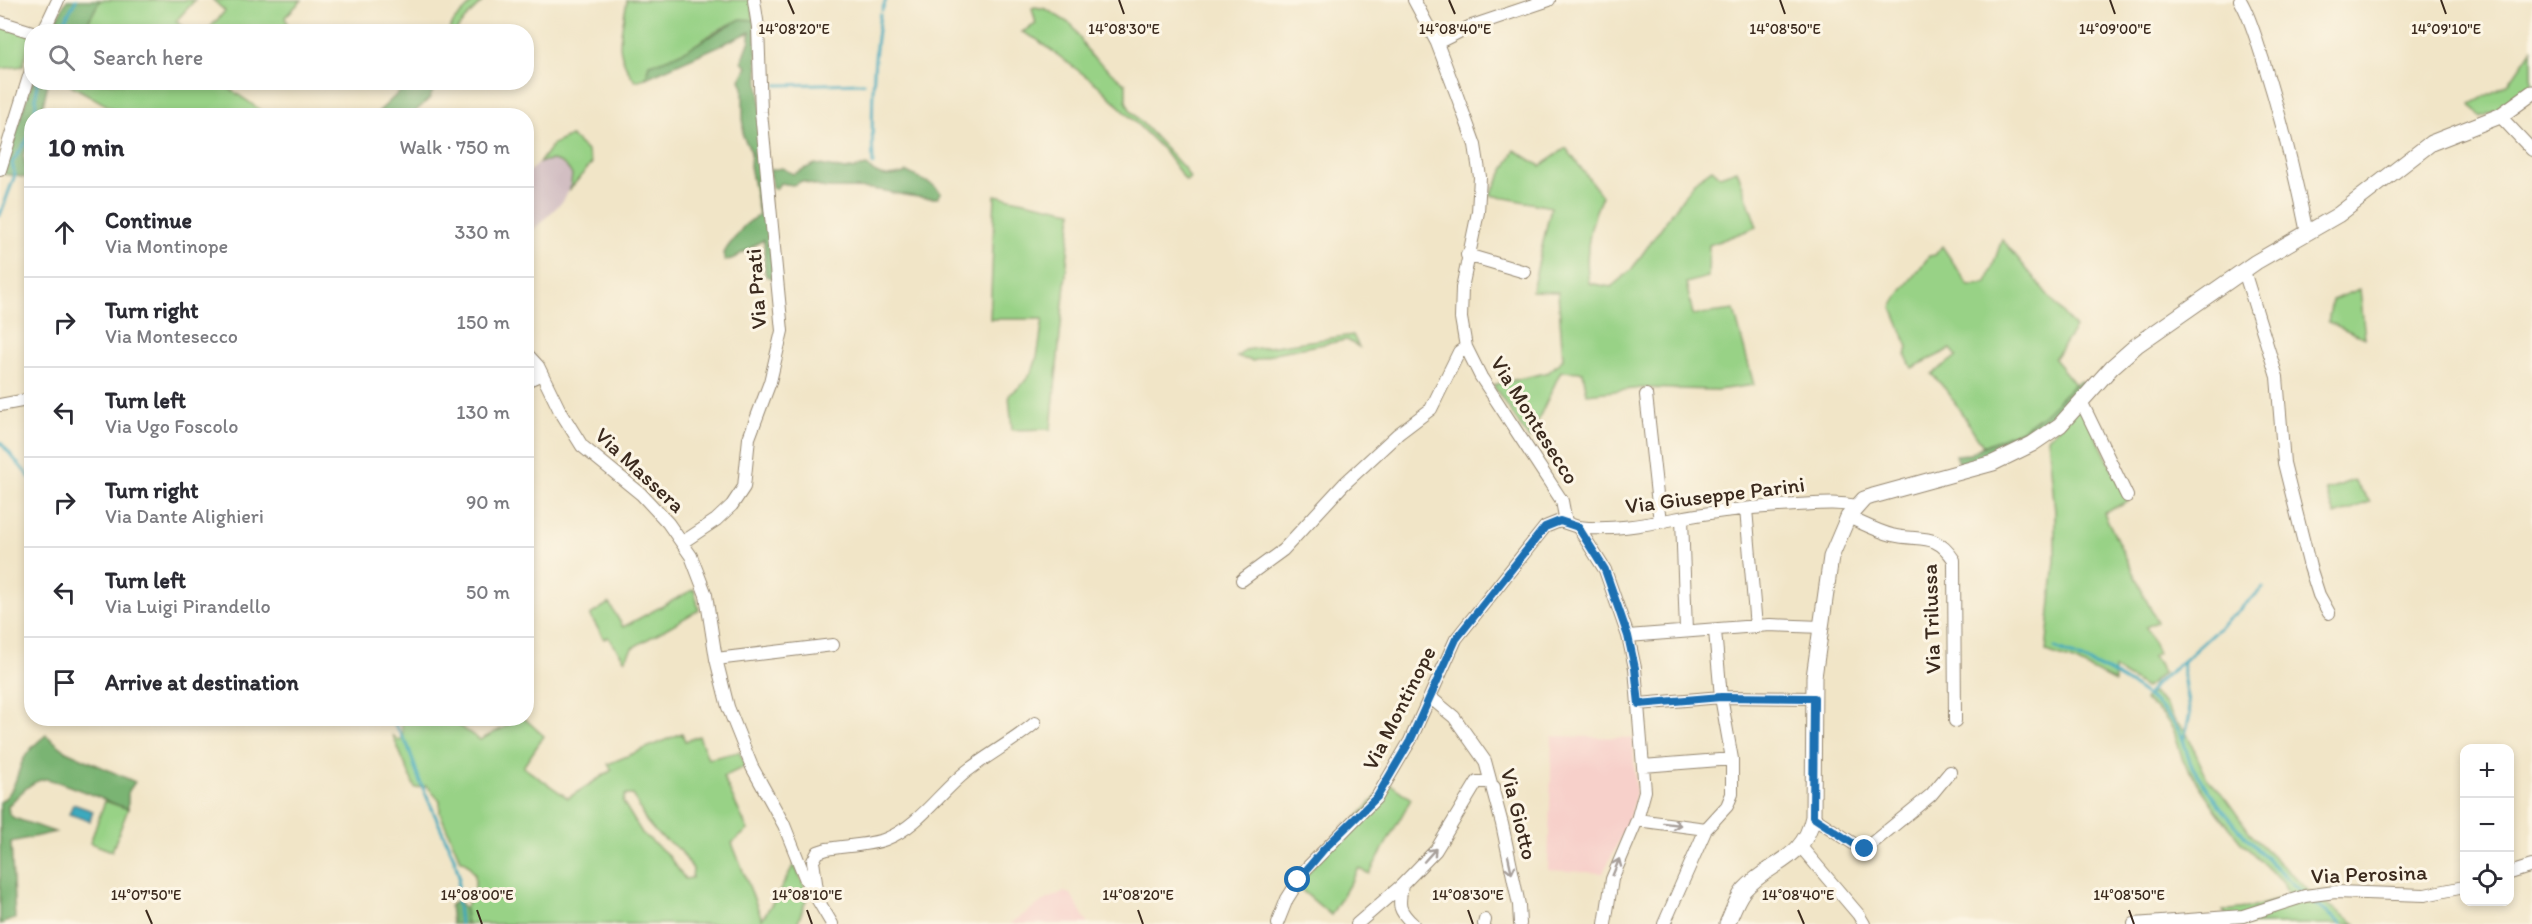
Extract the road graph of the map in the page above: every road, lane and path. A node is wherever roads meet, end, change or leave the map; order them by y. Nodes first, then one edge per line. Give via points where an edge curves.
1 (58, 0) edge
2 (754, 0) edge
3 (1414, 0) edge
4 (1549, 0) edge
5 (2240, 0) edge
6 (0, 22) edge
7 (47, 24) edge
8 (24, 30) edge
9 (1437, 43) junction
10 (25, 90) edge
11 (2532, 93) edge
12 (2500, 116) junction
13 (2532, 150) edge
14 (0, 170) edge
15 (2307, 233) junction
16 (1467, 255) junction
17 (2244, 271) junction
18 (1526, 272) dead end
19 (1466, 347) junction
20 (534, 364) edge
21 (542, 374) junction
22 (534, 378) edge
23 (1646, 394) dead end
24 (24, 400) edge
25 (2081, 401) junction
26 (0, 405) edge
27 (2127, 496) dead end
28 (1746, 508) junction
29 (1852, 512) junction
30 (1682, 518) junction
31 (1566, 522) junction
32 (1660, 522) junction
33 (1578, 527) junction
34 (683, 542) junction
35 (1242, 580) dead end
36 (2329, 613) dead end
37 (1756, 627) junction
38 (1821, 627) junction
39 (1686, 631) junction
40 (1715, 631) junction
41 (1628, 636) junction
42 (833, 645) dead end
43 (716, 659) junction
44 (1721, 697) junction
45 (1431, 698) junction
46 (1814, 698) junction
47 (1639, 704) junction
48 (1955, 721) dead end
49 (1035, 723) dead end
50 (1732, 759) junction
51 (1487, 766) junction
52 (1643, 766) junction
53 (1950, 772) dead end
54 (1476, 782) junction
55 (1494, 787) junction
56 (1813, 817) junction
57 (1638, 820) junction
58 (1706, 829) junction
59 (1801, 847) junction
60 (2532, 866) edge
61 (2514, 872) edge
62 (1402, 885) junction
63 (2460, 888) edge
64 (819, 902) junction
65 (1607, 923) edge
66 (832, 924) edge
67 (1277, 924) edge
68 (1357, 924) edge
69 (1413, 924) edge
70 (1520, 924) edge
71 (1664, 924) edge
72 (1727, 924) edge
73 (1864, 924) edge
74 (2134, 924) edge

1 - 7 street
2 - 34 street, Via Prati via 782,332 770,382 749,438 744,487 716,520
3 - 9 street, Via Montesecco
4 - 9 street via 1469,27
5 - 15 street via 2276,102
6 - 8 street
9 - 16 street, Via Montesecco via 1475,145 1480,177 1478,212
10 - 14 street
11 - 12 main road
12 - 13 street
12 - 15 main road via 2431,143 2338,215
15 - 17 main road
16 - 18 street
16 - 19 street, Via Montesecco via 1461,303
17 - 25 main road via 2137,345
17 - 36 street via 2277,376 2284,463 2310,567
19 - 31 street, Via Montesecco via 1481,377 1562,501
19 - 35 street via 1458,352 1431,409 1344,484 1283,550
20 - 21 street, Via Massera
21 - 22 street
21 - 34 street, Via Massera via 582,446 641,494
23 - 32 street
24 - 26 street
25 - 27 street
25 - 29 main road via 2060,425 1993,463 1873,495
28 - 29 street, Via Giuseppe Parini via 1841,503
28 - 30 street, Via Giuseppe Parini
28 - 37 street
29 - 38 main road via 1832,556
29 - 48 street, Via Trilussa via 1892,535 1945,546 1954,560
30 - 32 street, Via Giuseppe Parini
30 - 39 street
31 - 33 street, Via Montesecco
31 - 45 street, Via Montinope via 1545,527 1456,639
32 - 33 street, Via Giuseppe Parini
33 - 41 street via 1605,570
34 - 43 street, Via Massera via 706,595
37 - 38 street
37 - 40 street
38 - 46 main road
39 - 40 street
39 - 41 street
40 - 44 street
41 - 47 street
42 - 43 street
43 - 64 street, Via Massera via 728,707 752,767
44 - 46 street
44 - 47 street
44 - 50 street
45 - 51 street, Via Giotto via 1454,717
45 - 67 street, Via Montinope via 1377,797 1306,869
46 - 56 main road
47 - 52 street
49 - 64 street via 967,771 922,815 893,836 818,852 813,861
50 - 52 street
50 - 58 street via 1732,794 1727,807
51 - 54 street
51 - 55 street, Via Giotto
52 - 57 street via 1645,791
53 - 56 street via 1932,795 1865,849
54 - 55 street via 1488,782
62 -> 54 street via 1436,850
55 -> 70 street, Via Giotto
56 - 59 main road
57 -> 58 street
65 -> 57 street via 1611,879
58 - 71 street
59 - 72 main road via 1750,884
59 - 73 street
60 - 61 street
62 - 68 street
62 - 69 street via 1401,913
63 - 74 street, Via Perosina via 2425,895 2335,892 2305,896 2243,916
64 - 66 street, Via Massera

